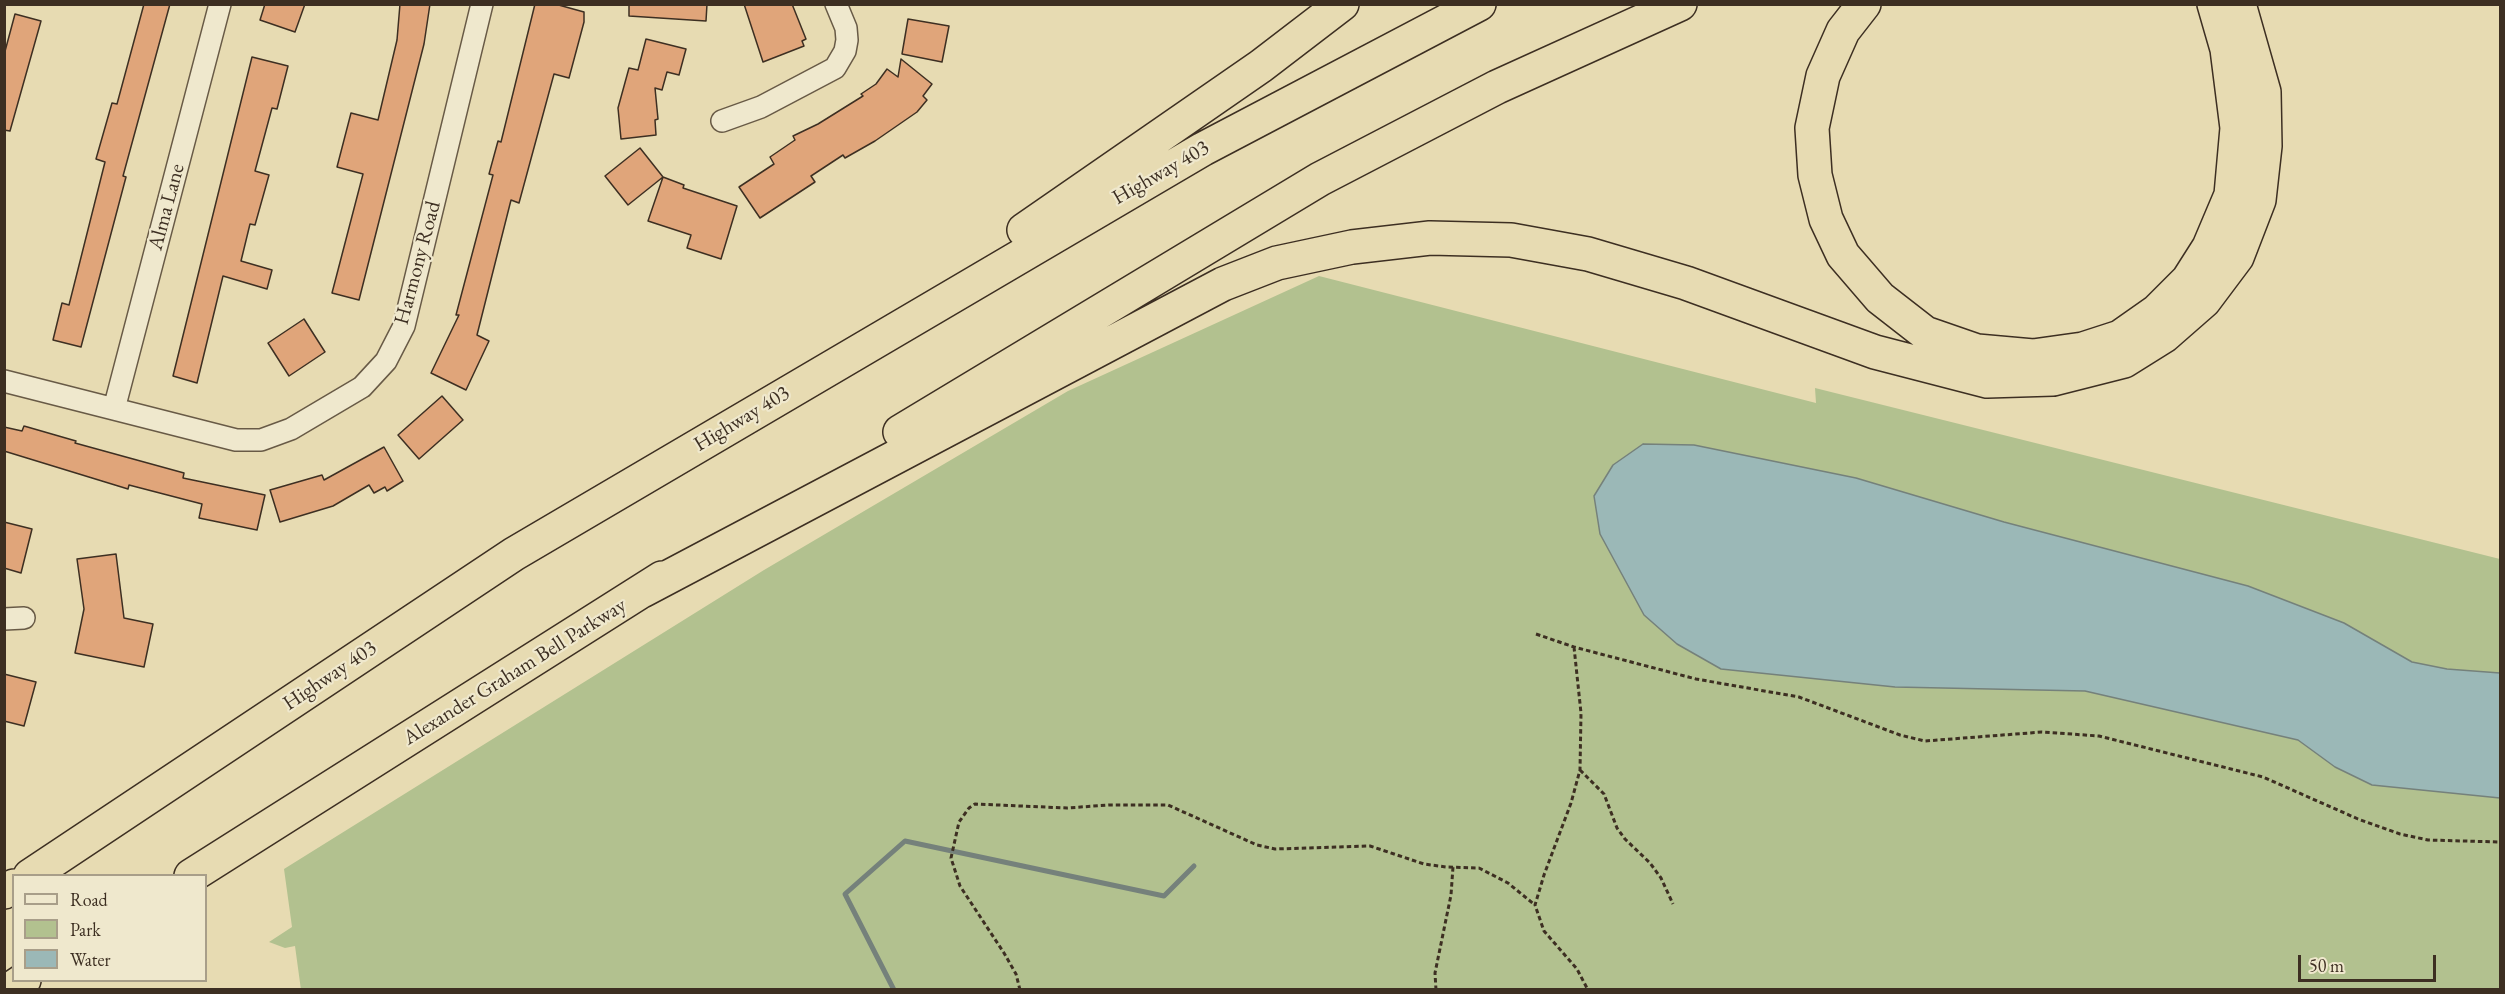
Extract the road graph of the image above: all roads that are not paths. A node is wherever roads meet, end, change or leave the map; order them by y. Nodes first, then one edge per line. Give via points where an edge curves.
1 (220, 4) edge
2 (482, 4) edge
3 (836, 4) edge
4 (1342, 4) edge
5 (1479, 4) edge
6 (1680, 4) edge
7 (1864, 4) edge
8 (2214, 4) edge
9 (2239, 4) edge
10 (722, 121) dead end
11 (857, 350) junction
12 (4, 381) edge
13 (114, 410) junction
14 (642, 591) junction
15 (33, 874) edge
16 (194, 874) edge
17 (22, 982) edge
18 (9, 990) edge

1 - 13 street, Alma Lane
2 - 13 street, Harmony Road via 404,326 386,361 362,387 291,429 261,440 236,440
3 - 10 street via 847,40 835,68 761,107
4 - 11 highway via 1261,66
5 - 11 highway, Highway 403 via 1203,148
6 - 14 highway via 1497,87 1320,179 753,520
7 - 8 highway via 1843,31 1823,76 1812,128 1815,175 1826,219 1843,255 1880,298 1925,333 1977,351 2033,356 2083,349 2120,337 2157,310 2188,280 2209,247 2231,195 2237,128 2227,49
9 - 14 highway via 2264,92 2265,146 2259,200 2237,258 2204,301 2164,336 2124,361 2053,379 1987,381 1875,352 1686,283 1588,254 1511,240 1430,238 1352,247 1278,263 1223,284
11 - 15 highway, Highway 403 via 514,554
12 - 13 street, Harmony Road
14 - 16 highway, Alexander Graham Bell Parkway
17 - 18 highway

